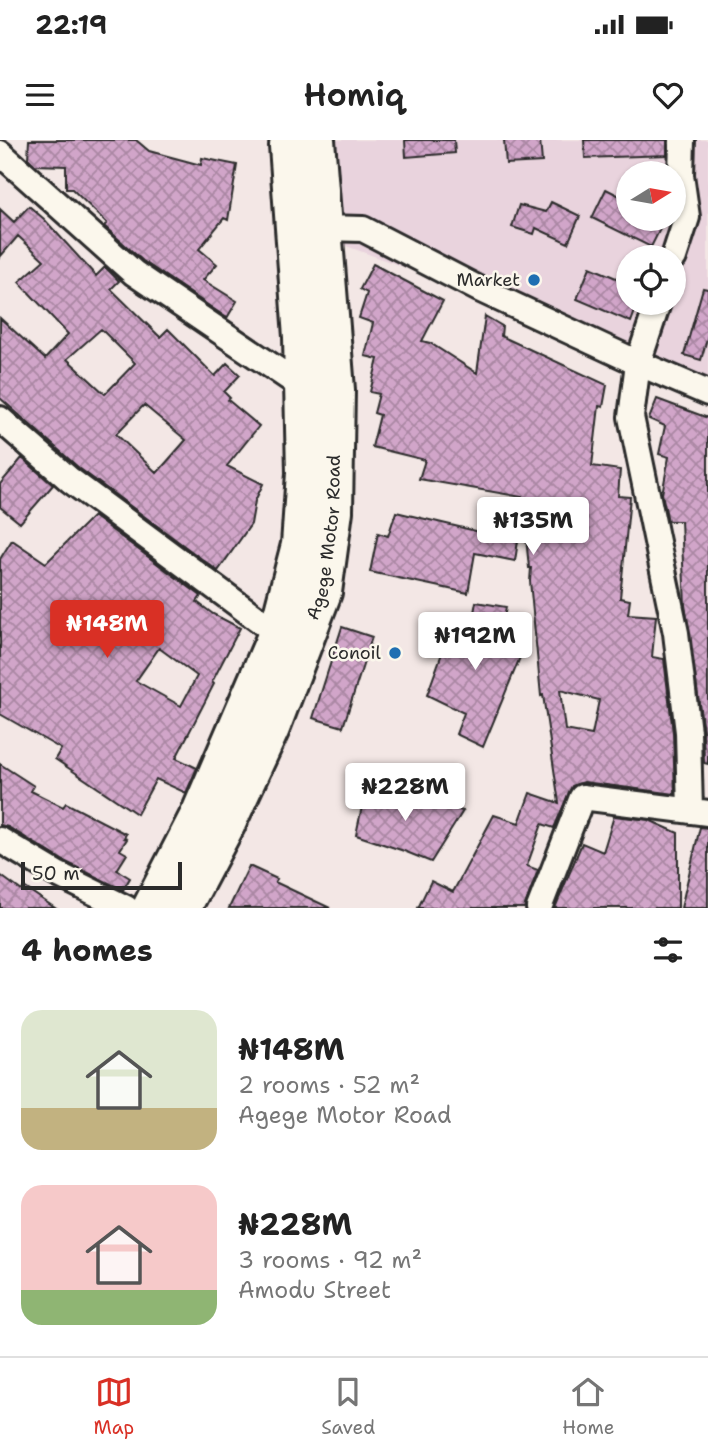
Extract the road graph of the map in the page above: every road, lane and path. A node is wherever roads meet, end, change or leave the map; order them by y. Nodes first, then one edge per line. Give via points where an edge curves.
1 (289, 140) edge
2 (315, 140) edge
3 (682, 140) edge
4 (0, 153) edge
5 (323, 228) junction
6 (678, 245) edge
7 (654, 315) edge
8 (638, 363) junction
9 (304, 388) junction
10 (708, 393) edge
11 (0, 419) edge
12 (278, 634) junction
13 (699, 812) edge
14 (0, 840) edge
15 (126, 908) edge
16 (152, 908) edge
17 (181, 908) edge
18 (539, 908) edge

1 - 9 highway, Agege Motor Road
2 - 5 highway, Agege Motor Road
3 - 6 street via 687,217
4 - 9 street via 134,273
5 - 8 street via 363,229
5 - 17 highway, Agege Motor Road via 335,390 333,511 322,592 270,727
7 - 8 street
8 - 10 street
8 - 13 street via 631,417 676,633
9 - 12 highway, Agege Motor Road via 306,473 301,545
11 - 12 street via 70,480
12 - 16 highway, Agege Motor Road via 201,813
13 - 18 street via 582,796
14 - 15 street

